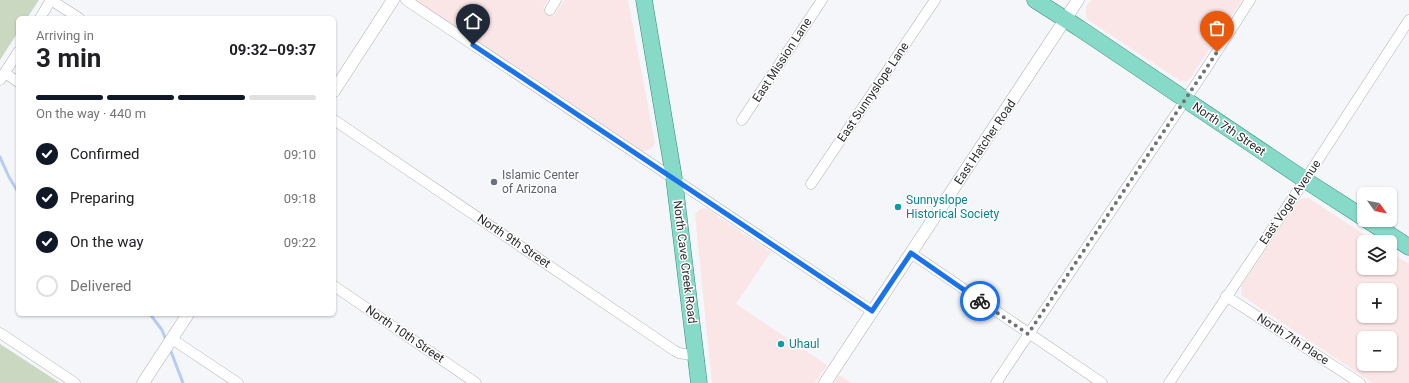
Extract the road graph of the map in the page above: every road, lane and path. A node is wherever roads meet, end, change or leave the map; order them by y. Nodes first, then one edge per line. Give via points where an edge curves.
1 (51, 0) edge
2 (393, 0) edge
3 (406, 0) edge
4 (556, 0) edge
5 (644, 0) edge
6 (822, 0) edge
7 (935, 0) edge
8 (1035, 0) edge
9 (1078, 0) edge
10 (1250, 0) edge
11 (550, 10) dead end
12 (41, 16) edge
13 (76, 16) edge
14 (1065, 20) junction
15 (1409, 20) edge
16 (16, 55) edge
17 (2, 77) edge
18 (16, 81) edge
19 (336, 89) edge
20 (1185, 99) junction
21 (742, 120) dead end
22 (336, 121) edge
23 (674, 178) junction
24 (1305, 180) junction
25 (811, 184) dead end
26 (1357, 213) edge
27 (1378, 227) edge
28 (1409, 247) edge
29 (911, 253) junction
30 (336, 287) edge
31 (1226, 296) junction
32 (872, 311) junction
33 (187, 316) edge
34 (0, 333) edge
35 (1028, 334) junction
36 (172, 339) junction
37 (697, 356) junction
38 (75, 383) edge
39 (143, 383) edge
40 (238, 383) edge
41 (476, 383) edge
42 (699, 383) edge
43 (825, 383) edge
44 (996, 383) edge
45 (1102, 383) edge
46 (1169, 383) edge
47 (1360, 383) edge

1 - 12 street
1 - 13 street
2 - 19 street
3 - 23 street
4 - 11 street
5 - 23 main road, North Cave Creek Road
6 - 21 street, East Mission Lane
7 - 25 street, East Sunnyslope Lane
8 - 14 main road, North 7th Street
9 - 14 street, East Hatcher Road
10 - 20 street
14 - 20 main road, North 7th Street
14 - 29 street, East Hatcher Road
15 - 24 street, East Vogel Avenue
16 - 17 street
17 - 18 street
20 - 24 main road, North 7th Street
20 - 35 street
22 - 37 street, North 9th Street via 675,351
23 - 32 street
23 - 37 main road, North Cave Creek Road
24 - 26 main road, North 7th Street
24 - 31 street, East Vogel Avenue
27 - 28 main road
29 - 32 street, East Hatcher Road
29 - 35 street
30 - 41 street, North 10th Street
31 - 46 street, East Vogel Avenue
31 - 47 street, North 7th Place
32 - 43 street, East Hatcher Road
33 - 36 street
34 - 38 street
35 - 44 street
35 - 45 street
36 - 39 street
36 - 40 street
37 - 42 main road, North Cave Creek Road

